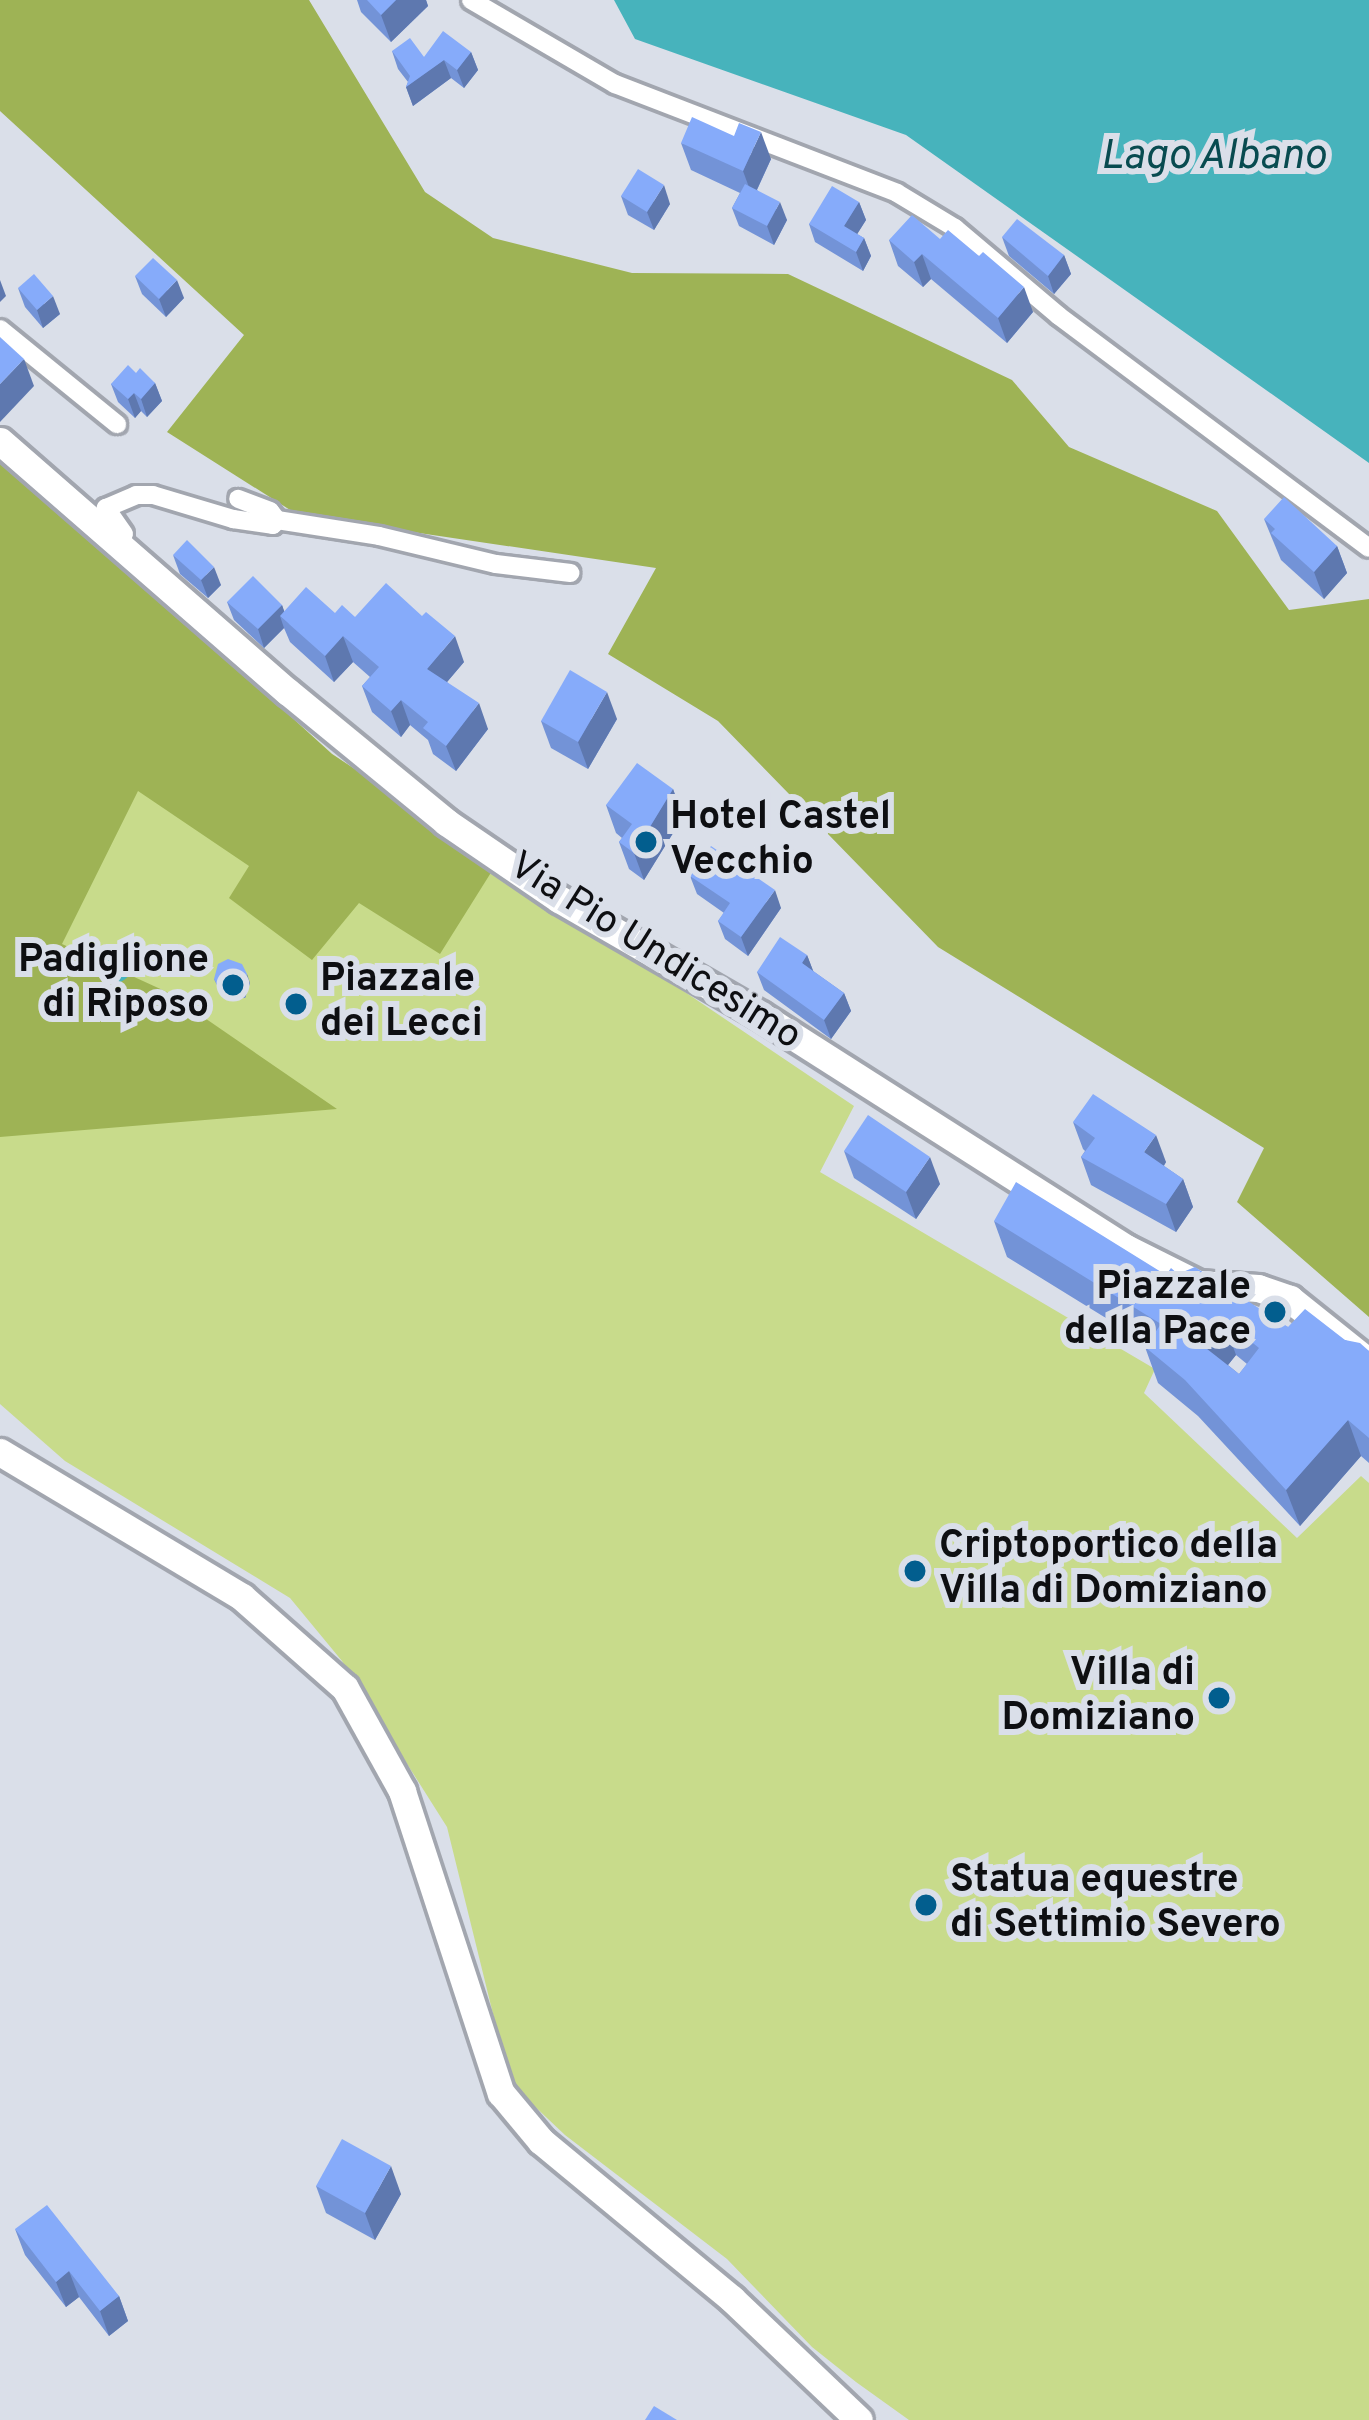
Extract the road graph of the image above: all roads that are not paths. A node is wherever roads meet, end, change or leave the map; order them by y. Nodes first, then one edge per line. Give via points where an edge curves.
1 (471, 0) edge
2 (0, 328) edge
3 (117, 424) dead end
4 (0, 441) edge
5 (238, 499) dead end
6 (277, 520) junction
7 (1369, 548) edge
8 (137, 560) junction
9 (570, 573) dead end
10 (1369, 1362) edge
11 (0, 1452) edge
12 (859, 2420) edge

1 - 7 street via 615,84 828,163 955,228 1059,316
2 - 3 street
4 - 8 street, Via Pio Undicesimo
5 - 6 street
6 - 8 street via 233,519 153,495 122,498 106,512
6 - 9 street
8 - 10 street, Via Pio Undicesimo via 446,822 559,899 760,1016 1126,1249 1198,1284 1291,1299
11 - 12 street via 242,1597 345,1688 402,1790 501,2093 541,2141 732,2299

